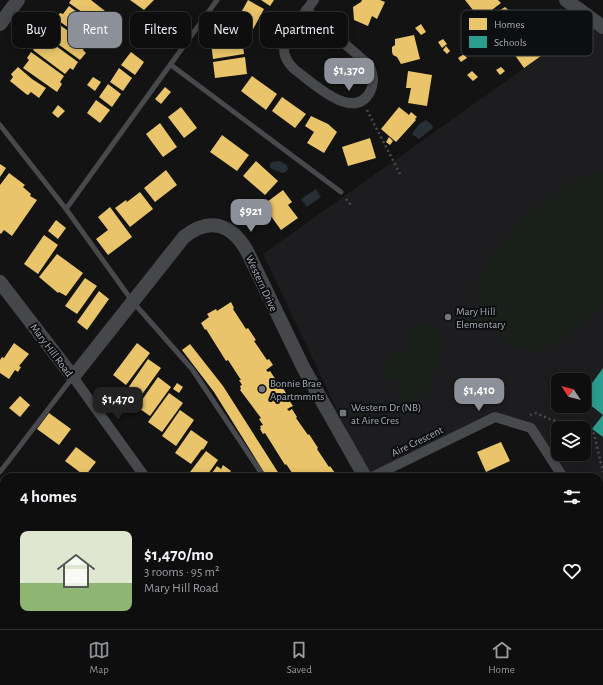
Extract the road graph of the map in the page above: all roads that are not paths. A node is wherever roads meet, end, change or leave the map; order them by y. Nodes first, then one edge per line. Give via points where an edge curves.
1 (18, 0) edge
2 (217, 0) edge
3 (314, 0) edge
4 (566, 0) edge
5 (306, 10) junction
6 (580, 10) edge
7 (593, 20) edge
8 (0, 24) edge
9 (603, 27) edge
10 (171, 65) junction
11 (0, 125) edge
12 (341, 192) dead end
13 (66, 209) junction
14 (2, 288) edge
15 (133, 302) junction
16 (73, 377) junction
17 (0, 472) edge
18 (141, 473) edge
19 (261, 473) edge
20 (363, 473) edge
21 (380, 473) edge
22 (560, 473) edge

1 - 8 street
2 - 10 lane
3 - 5 street
4 - 6 street
5 - 5 street via 369,65 373,72 372,86 362,100 349,103 335,98 288,63 283,50 286,38
7 - 9 street
10 - 12 lane
10 - 13 lane
11 - 13 lane
13 - 15 lane
14 - 16 street, Mary Hill Road
15 - 16 street, Western Drive
15 - 19 lane via 192,369
15 - 20 street, Western Drive via 189,233 212,225 231,231 247,251 304,369
16 - 17 lane
16 - 18 street, Mary Hill Road
21 - 22 street, Aire Crescent via 495,417 531,428

